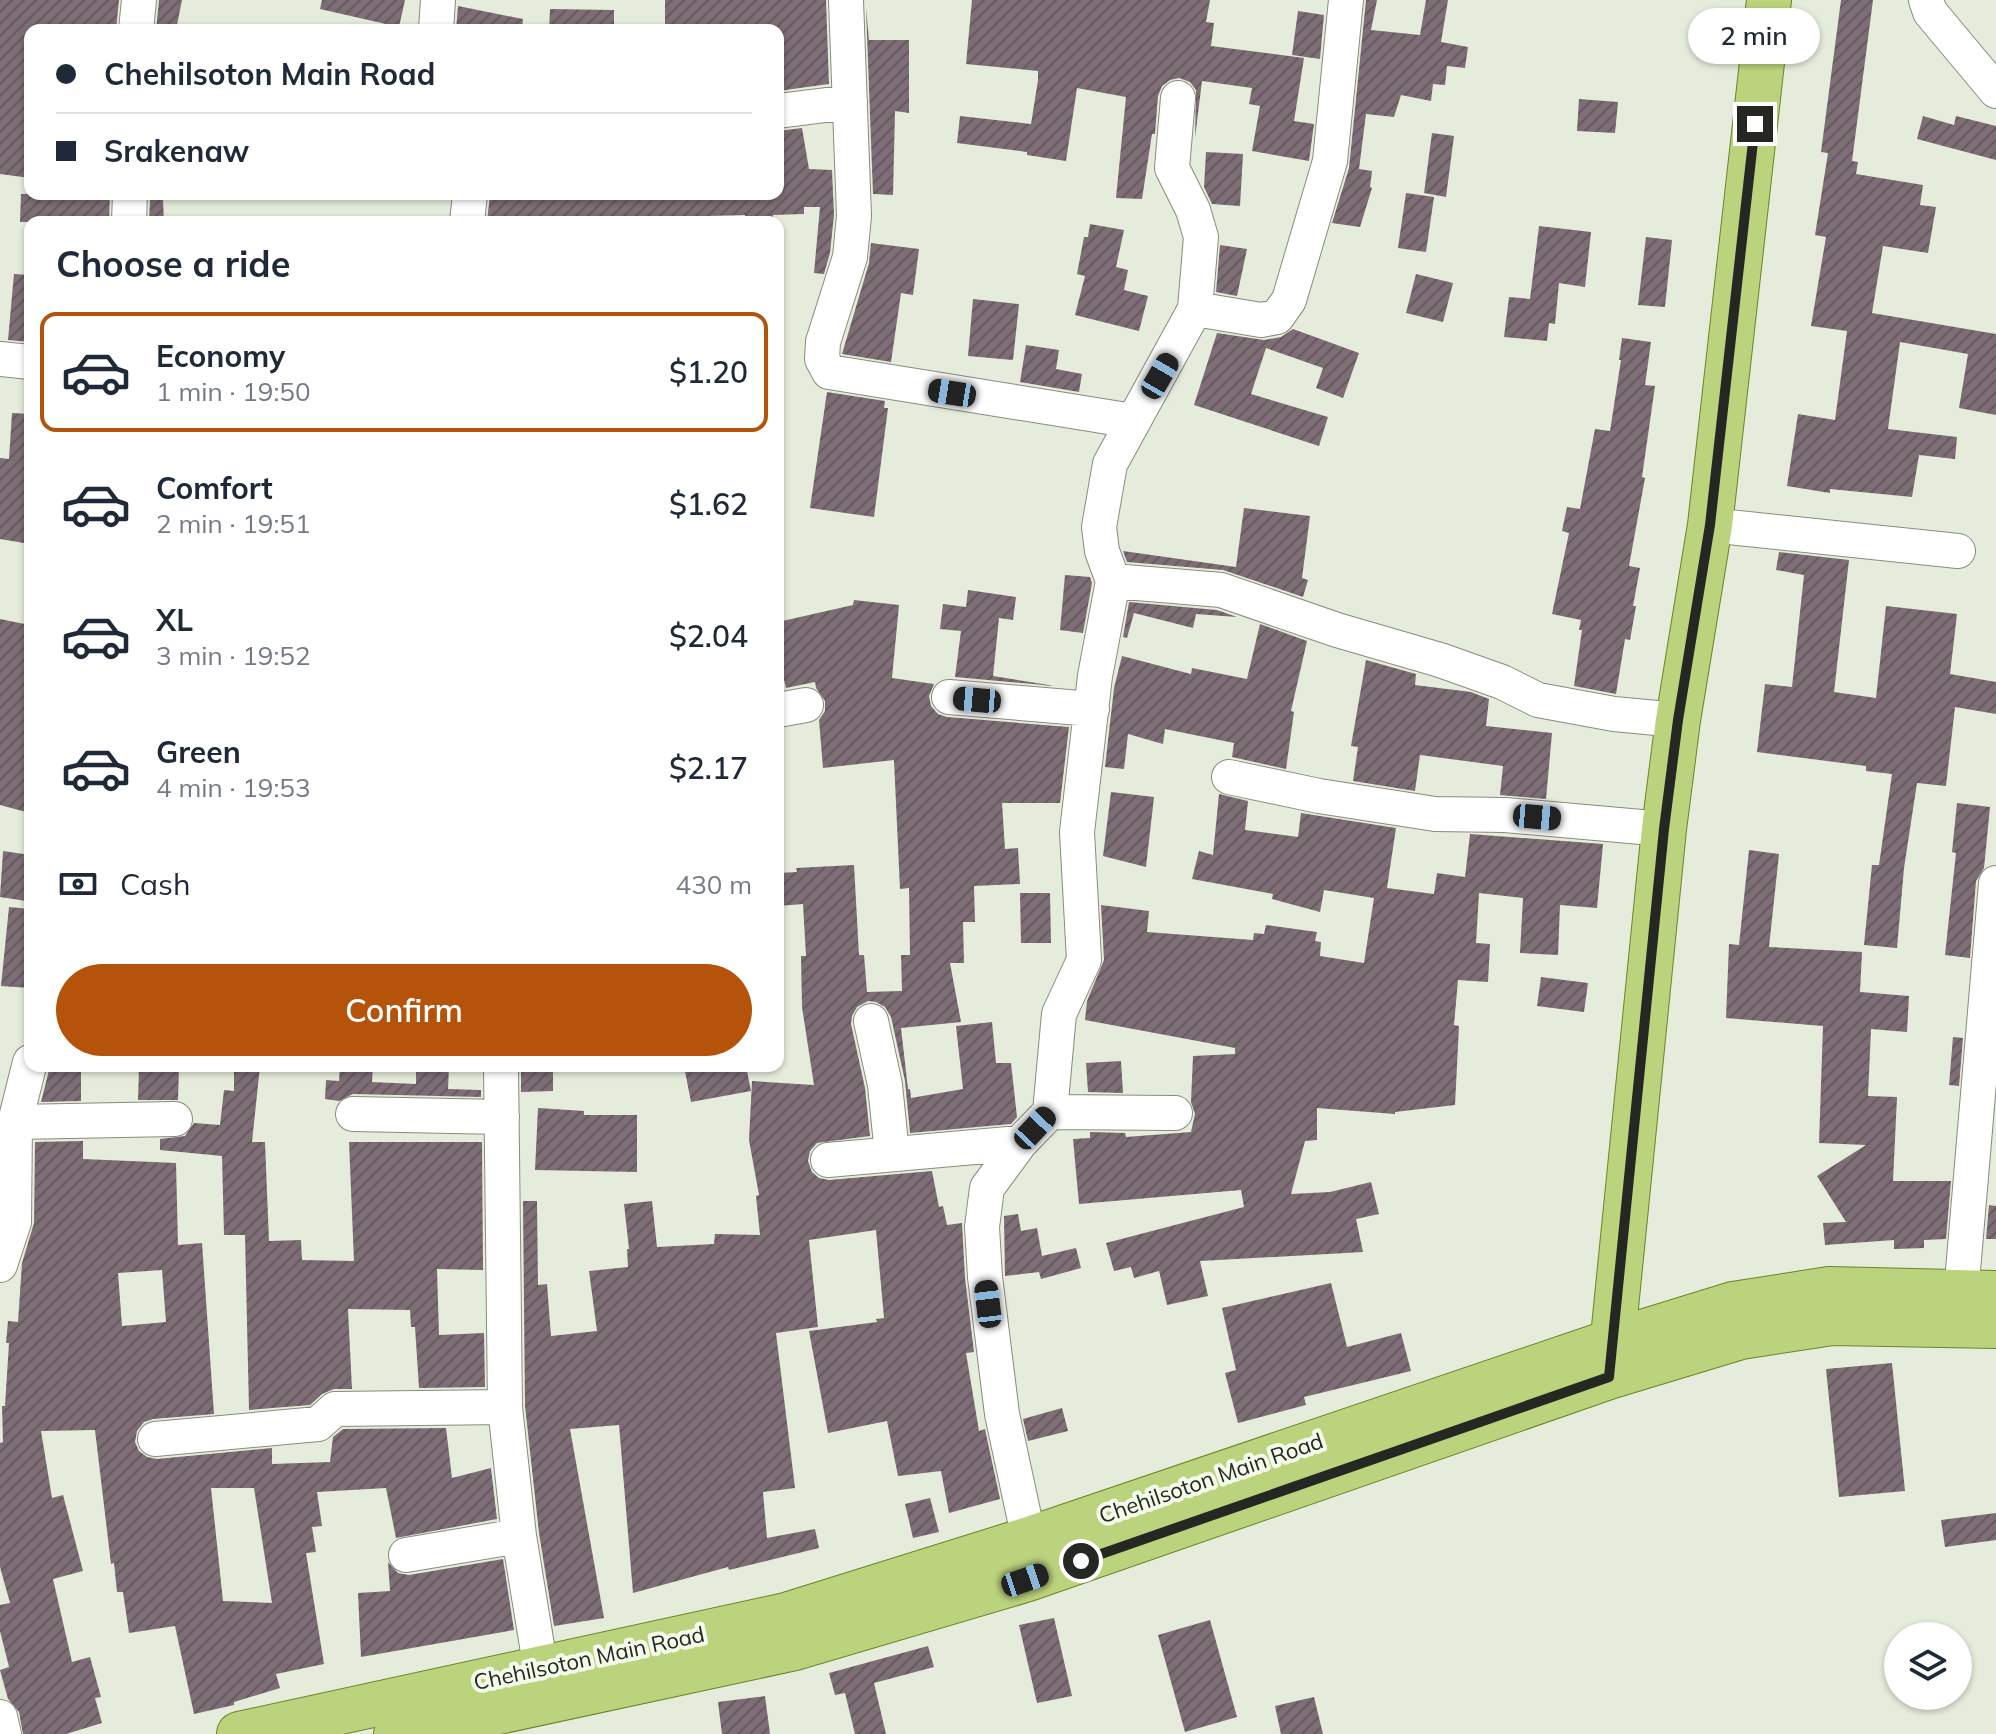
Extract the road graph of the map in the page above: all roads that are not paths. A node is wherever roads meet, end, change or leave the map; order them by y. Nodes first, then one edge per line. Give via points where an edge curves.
1 (139, 0) edge
2 (438, 0) edge
3 (846, 0) edge
4 (1346, 0) edge
5 (1769, 0) edge
6 (1926, 0) edge
7 (137, 24) edge
8 (436, 24) edge
9 (1996, 91) edge
10 (1178, 98) dead end
11 (850, 102) junction
12 (784, 110) edge
13 (1195, 309) junction
14 (0, 359) edge
15 (24, 361) edge
16 (1133, 421) junction
17 (1710, 525) junction
18 (1958, 551) dead end
19 (1113, 581) junction
20 (949, 697) dead end
21 (1092, 709) junction
22 (1678, 720) junction
23 (1229, 777) dead end
24 (1664, 829) junction
25 (1996, 883) edge
26 (871, 1021) dead end
27 (28, 1072) edge
28 (501, 1072) edge
29 (1050, 1112) junction
30 (1175, 1113) dead end
31 (353, 1114) dead end
32 (502, 1117) junction
33 (175, 1119) dead end
34 (15, 1122) junction
35 (1020, 1143) junction
36 (892, 1154) junction
37 (828, 1160) dead end
38 (0, 1265) edge
39 (1978, 1294) edge
40 (1996, 1326) edge
41 (1611, 1359) junction
42 (505, 1407) junction
43 (155, 1439) dead end
44 (519, 1536) junction
45 (1029, 1539) junction
46 (406, 1555) dead end
47 (541, 1670) junction
48 (0, 1717) edge
49 (4, 1734) edge
50 (239, 1734) edge
51 (396, 1734) edge

1 - 7 street
2 - 8 street
3 - 11 street
4 - 13 street via 1330,161 1289,300 1277,317 1261,320
5 - 17 main road
6 - 9 street via 1930,12
10 - 13 street via 1172,168 1201,237
11 - 12 street
11 - 16 street via 854,216 850,257 823,342 822,359 829,372
13 - 16 street
14 - 15 street
16 - 19 street via 1110,464 1099,527
17 - 18 street
17 - 22 main road
19 - 21 street
19 - 22 street via 1221,590 1440,660 1538,700
20 - 21 street
21 - 29 street via 1077,832 1084,960 1059,1014
22 - 24 main road
23 - 24 street via 1435,814
24 - 41 main road
25 - 39 street
26 - 36 street
27 - 34 street
28 - 32 street
29 - 30 street
29 - 35 street
31 - 32 street
32 - 42 street
33 - 34 street
34 - 38 street via 14,1222
35 - 36 street
35 - 45 street via 987,1188 982,1227 1002,1414
36 - 37 street
39 - 41 main road, Chehilsoton Main Road via 1829,1289 1733,1304
40 - 41 main road, Chehilsoton Main Road via 1832,1323
41 - 45 main road, Chehilsoton Main Road
41 - 51 main road, Chehilsoton Main Road via 1010,1585 795,1648
42 - 43 street via 335,1409 318,1424
42 - 44 street
44 - 46 street
44 - 47 street
45 - 47 main road, Chehilsoton Main Road via 786,1615
47 - 50 main road, Chehilsoton Main Road
48 - 49 street

